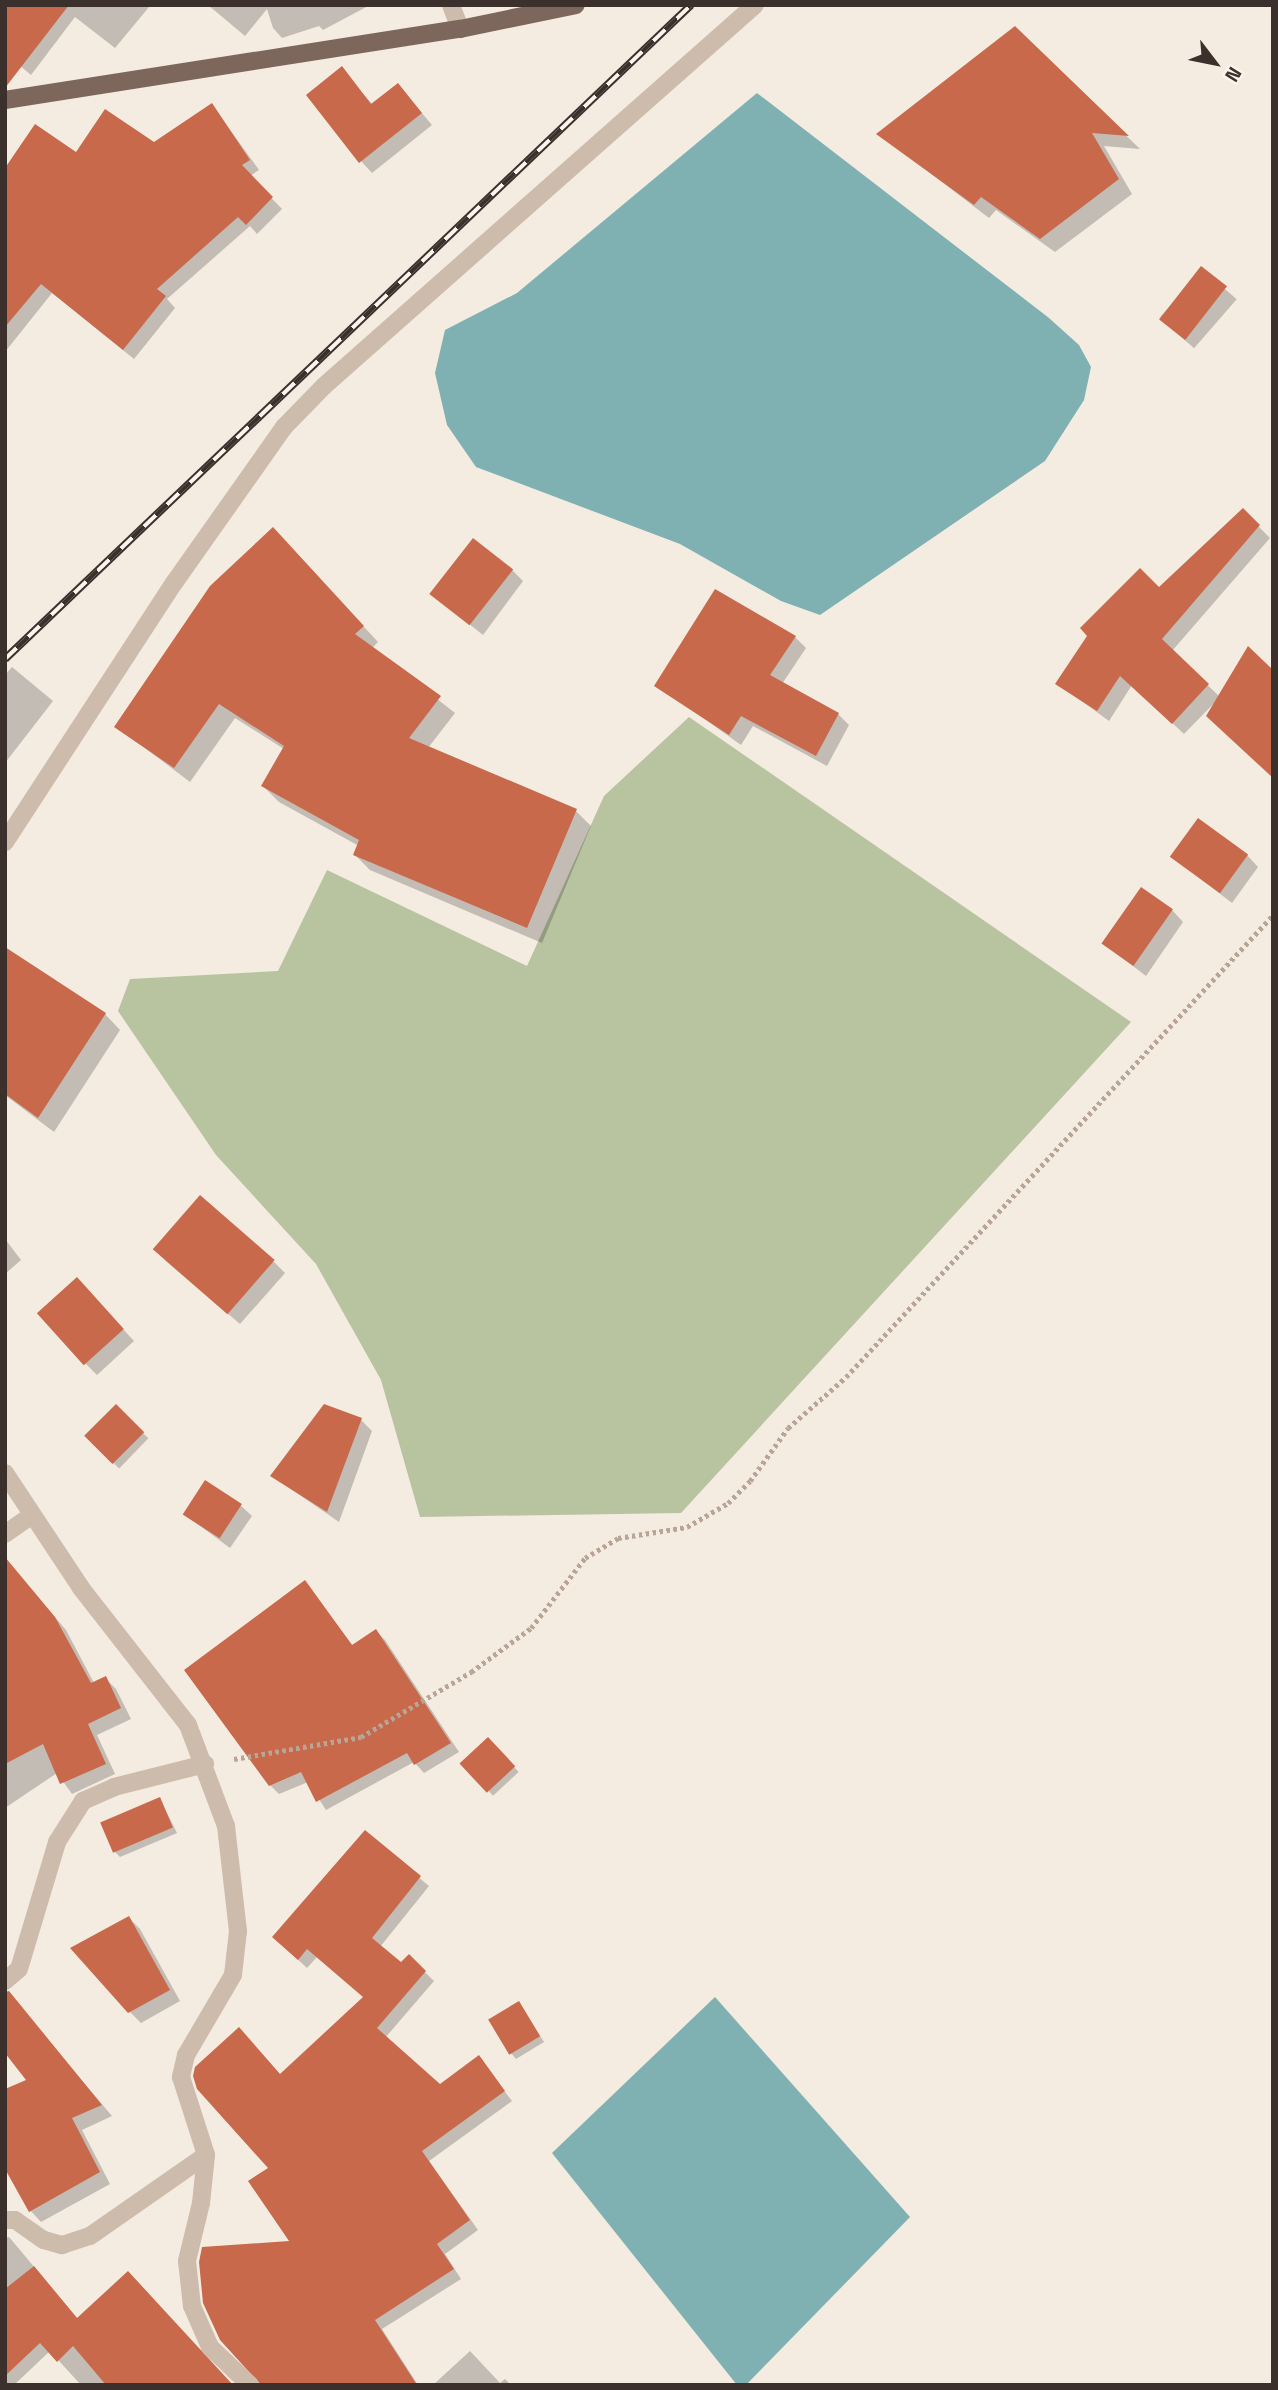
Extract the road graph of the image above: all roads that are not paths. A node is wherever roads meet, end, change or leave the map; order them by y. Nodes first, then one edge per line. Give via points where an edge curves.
1 (451, 5) edge
2 (576, 5) edge
3 (755, 5) edge
4 (460, 29) junction
5 (5, 100) edge
6 (5, 842) edge
7 (5, 1473) edge
8 (31, 1516) junction
9 (5, 1534) edge
10 (205, 1764) junction
11 (5, 1981) edge
12 (205, 2155) junction
13 (5, 2220) edge
14 (250, 2385) edge

1 - 4 street
2 - 4 main road
3 - 6 street via 324,386 284,427 174,583
4 - 5 main road
7 - 8 street
8 - 9 street
8 - 10 street via 188,1725
10 - 11 street via 114,1787 83,1801 57,1842 19,1969
10 - 12 street via 226,1826 238,1931 233,1975 186,2055 181,2077
12 - 13 street via 90,2236 62,2245 44,2240 15,2220
12 - 14 street via 201,2203 187,2261 192,2306 210,2347

